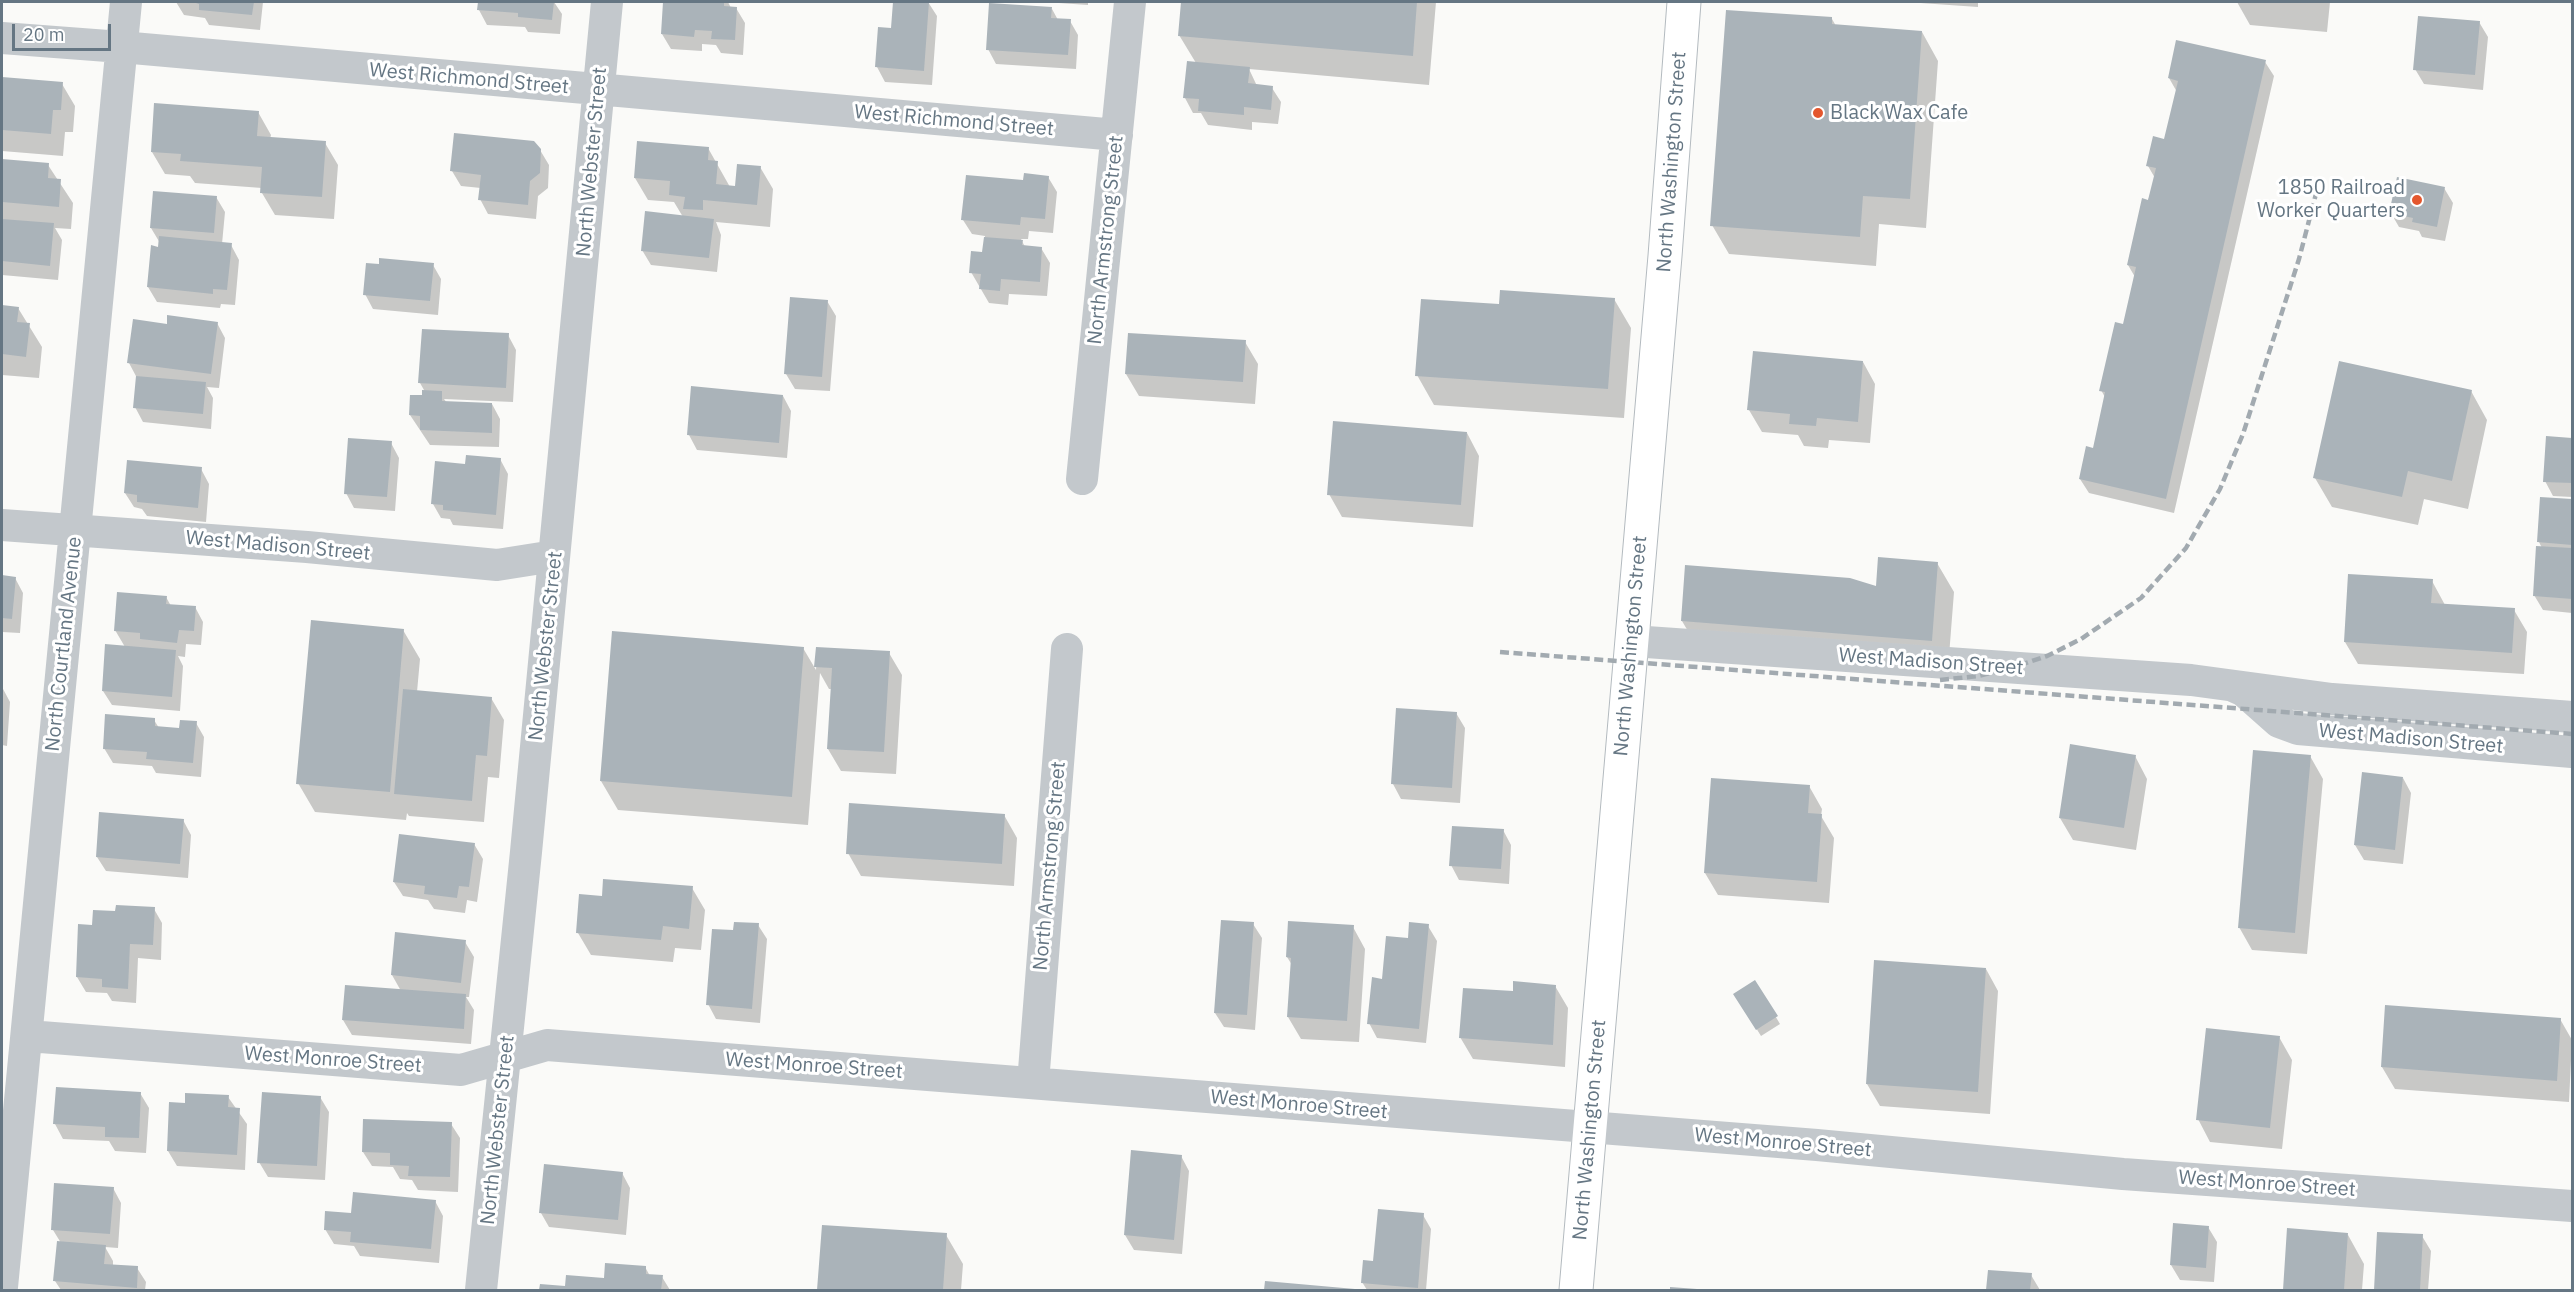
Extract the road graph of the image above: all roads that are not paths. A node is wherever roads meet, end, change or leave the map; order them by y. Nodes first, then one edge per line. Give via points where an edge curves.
1 (126, 2) edge
2 (607, 2) edge
3 (1130, 2) edge
4 (1684, 2) edge
5 (2, 38) edge
6 (121, 47) junction
7 (599, 91) junction
8 (1116, 135) junction
9 (1082, 479) dead end
10 (2, 525) edge
11 (75, 530) junction
12 (554, 556) junction
13 (1632, 641) junction
14 (1067, 650) dead end
15 (2239, 686) junction
16 (2572, 717) edge
17 (2572, 752) edge
18 (28, 1036) junction
19 (506, 1056) junction
20 (1033, 1083) junction
21 (10, 1088) edge
22 (1590, 1128) junction
23 (2572, 1206) edge
24 (2, 1287) edge
25 (481, 1290) edge
26 (1576, 1290) edge

1 - 6 street, North Courtland Avenue
2 - 7 street, North Webster Street
3 - 8 street, North Armstrong Street
4 - 13 main road, North Washington Street
5 - 6 street, West Richmond Street
6 - 7 street, West Richmond Street
6 - 11 street, North Courtland Avenue
7 - 8 street, West Richmond Street
7 - 12 street, North Webster Street
8 - 9 street, North Armstrong Street
10 - 11 street, West Madison Street
11 - 12 street, West Madison Street via 497,565
11 - 18 street, North Courtland Avenue
12 - 19 street, North Webster Street
13 - 15 street, West Madison Street
13 - 22 main road, North Washington Street
14 - 20 street, North Armstrong Street
15 - 16 street, West Madison Street via 2332,699
15 - 17 street, West Madison Street via 2278,722 2298,729
18 - 19 street, West Monroe Street via 461,1070
18 - 21 street, North Courtland Avenue
19 - 20 street, West Monroe Street via 547,1046
19 - 25 street, North Webster Street
20 - 22 street, West Monroe Street
21 - 24 street, North Courtland Avenue
22 - 23 street, West Monroe Street
22 - 26 main road, North Washington Street

